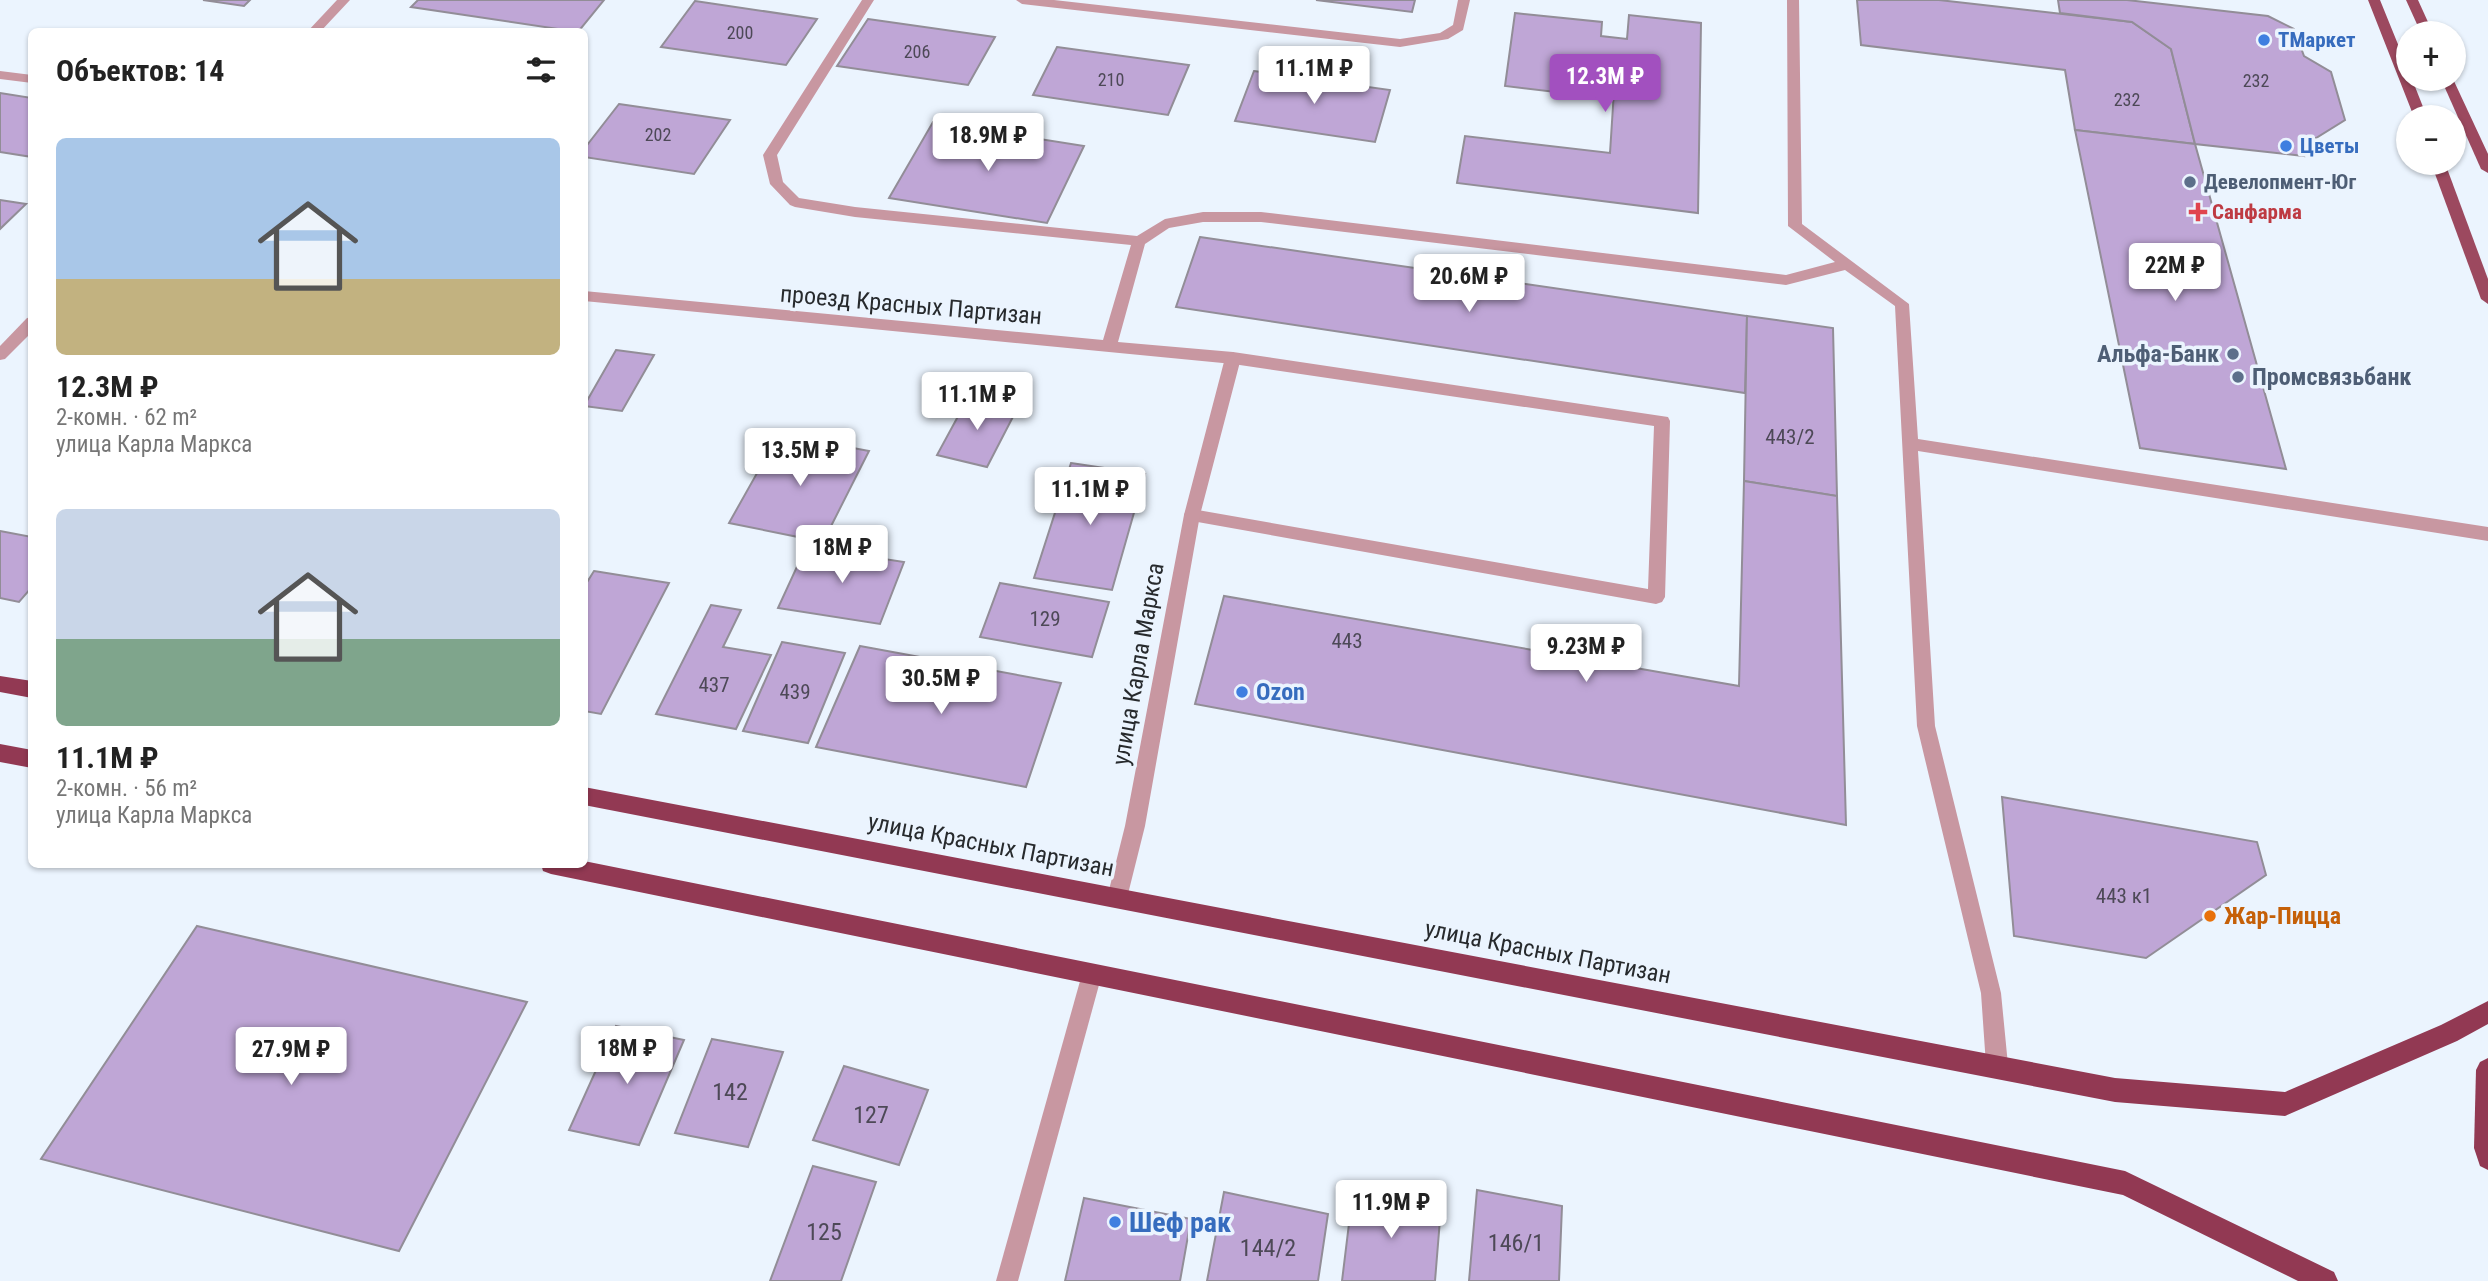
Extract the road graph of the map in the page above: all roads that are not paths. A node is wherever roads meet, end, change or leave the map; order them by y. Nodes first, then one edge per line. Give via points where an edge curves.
1 (344, 0) edge
2 (868, 0) edge
3 (1022, 0) edge
4 (1464, 0) edge
5 (1793, 0) edge
6 (2374, 0) edge
7 (2412, 0) edge
8 (2422, 21) edge
9 (317, 28) edge
10 (0, 75) edge
11 (28, 78) edge
12 (2452, 91) edge
13 (2416, 105) edge
14 (2488, 169) edge
15 (2442, 175) edge
16 (1139, 240) junction
17 (1848, 264) junction
18 (588, 296) edge
19 (2488, 299) edge
20 (28, 326) edge
21 (1109, 346) junction
22 (0, 355) edge
23 (1233, 358) junction
24 (1911, 444) junction
25 (1192, 515) junction
26 (2488, 534) edge
27 (0, 684) edge
28 (28, 689) edge
29 (0, 753) edge
30 (28, 758) edge
31 (588, 797) edge
32 (571, 868) edge
33 (1117, 898) junction
34 (1091, 974) junction
35 (2488, 1012) edge
36 (1997, 1065) junction
37 (2488, 1070) edge
38 (2488, 1158) edge
39 (1007, 1281) edge
40 (2325, 1281) edge

1 - 9 street
2 - 16 street via 770,155 777,184 795,201 855,212
3 - 4 street via 1400,43 1444,36 1459,27
5 - 17 street via 1795,226
6 - 13 main road
7 - 8 main road
10 - 11 street
12 - 14 main road
15 - 19 main road
16 - 17 street via 1165,224 1261,217 1786,280
16 - 21 street
17 - 24 street via 1902,304
18 - 21 street, проезд Красных Партизан
20 - 22 street
21 - 23 street, проезд Красных Партизан
23 - 25 street, улица Карла Маркса
23 - 25 street, проезд Красных Партизан via 1662,421 1656,597
24 - 26 street
24 - 36 street via 1926,726 1990,993
25 - 33 street, улица Карла Маркса via 1136,826
27 - 28 highway
29 - 30 highway
31 - 33 highway, улица Красных Партизан
32 - 34 highway
33 - 36 highway, улица Красных Партизан
34 - 39 street
34 - 40 highway via 2125,1183
35 - 36 highway, улица Красных Партизан via 2285,1104 2115,1090
37 - 38 highway

